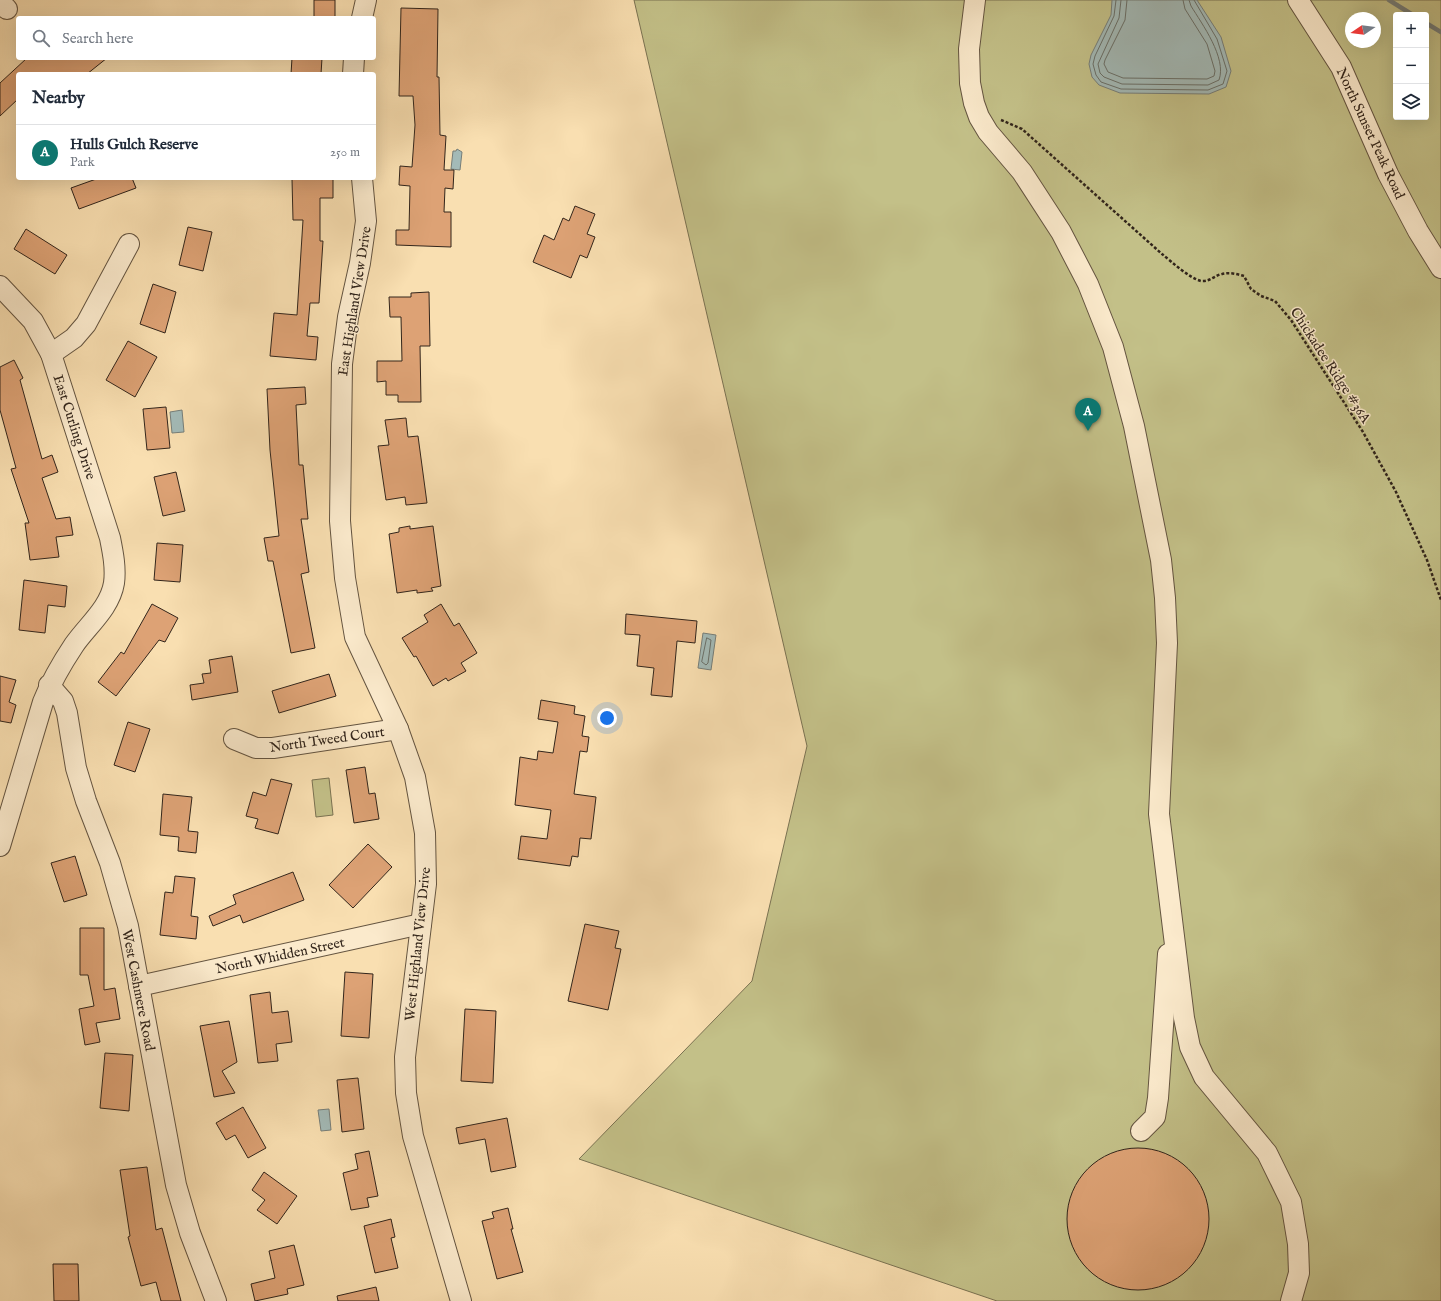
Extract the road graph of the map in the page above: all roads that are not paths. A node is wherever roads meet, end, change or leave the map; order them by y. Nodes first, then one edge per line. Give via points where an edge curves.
1 (366, 0) edge
2 (975, 0) edge
3 (1298, 0) edge
4 (362, 16) edge
5 (354, 60) edge
6 (352, 72) edge
7 (362, 180) edge
8 (129, 244) dead end
9 (1441, 268) edge
10 (0, 286) edge
11 (51, 354) junction
12 (340, 521) joint
13 (50, 685) junction
14 (398, 729) junction
15 (234, 739) dead end
16 (0, 846) edge
17 (1172, 920) junction
18 (421, 924) junction
19 (139, 986) junction
20 (1141, 1130) dead end
21 (216, 1301) edge
22 (461, 1301) edge
23 (1291, 1301) edge

1 - 4 street
2 - 17 street via 969,49 970,83 979,117 988,132 1026,178 1061,232 1088,284 1113,347 1134,426 1161,560 1165,598 1167,643 1159,814
3 - 9 street, North Sunset Peak Road via 1341,67 1388,174
5 - 6 street
7 - 12 street, East Highland View Drive via 366,221 342,364
8 - 11 street via 86,324 74,338
10 - 11 street, East Curling Drive via 33,321
11 - 13 street, East Curling Drive via 110,538 115,565 114,585 106,604 74,645
12 - 14 street, West Highland View Drive via 345,578 355,636
13 - 16 street, East Curling Drive
13 - 19 street, West Cashmere Road via 63,701 67,713 76,768 110,862 128,926
14 - 15 street, North Tweed Court via 273,748 256,748
14 - 18 street, West Highland View Drive via 415,777 425,833 426,884
17 - 20 street via 1158,1098 1155,1117
17 - 23 street via 1190,1047 1204,1077 1267,1153 1291,1202 1298,1244 1298,1273
18 - 19 street, North Whidden Street
18 - 22 street, West Highland View Drive via 405,1057 406,1093 413,1136
19 - 21 street, West Cashmere Road via 176,1185 190,1233

